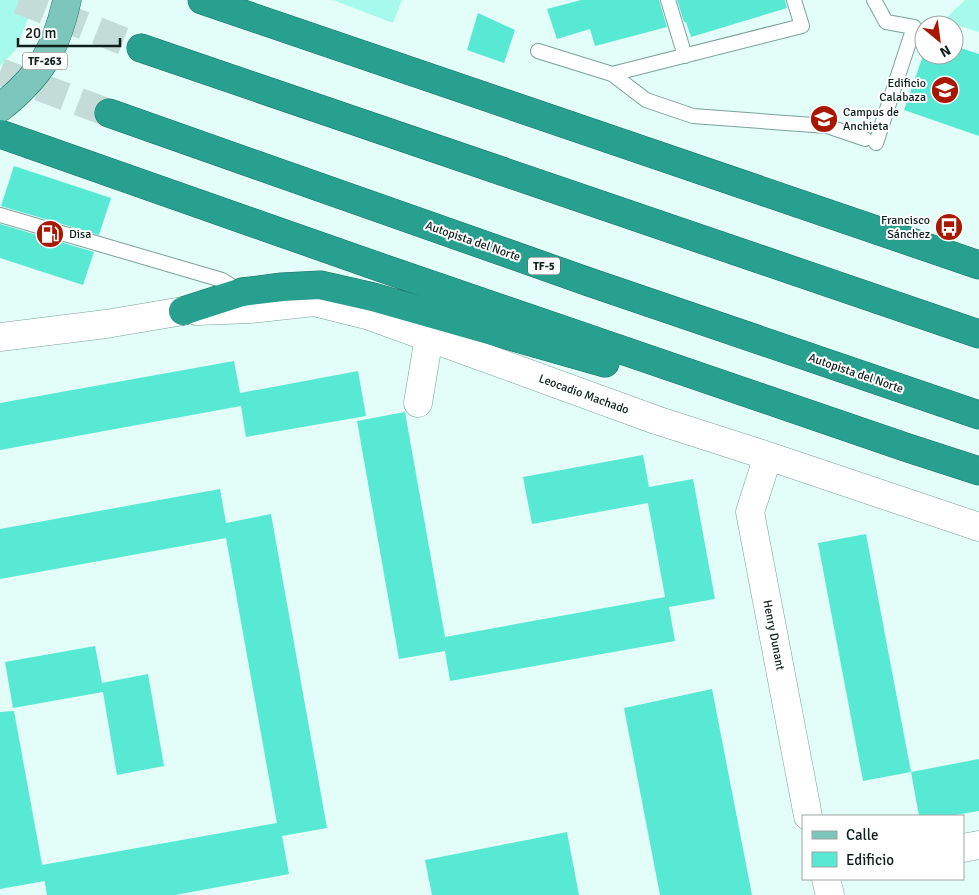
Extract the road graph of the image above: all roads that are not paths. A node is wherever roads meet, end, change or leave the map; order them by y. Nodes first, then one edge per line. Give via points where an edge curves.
1 (67, 0) edge
2 (202, 0) edge
3 (668, 0) edge
4 (794, 0) edge
5 (874, 0) edge
6 (141, 48) tunnel mouth
7 (538, 51) dead end
8 (685, 56) junction
9 (612, 74) junction
10 (0, 108) edge
11 (109, 114) tunnel mouth
12 (0, 134) edge
13 (0, 215) edge
14 (979, 265) edge
15 (246, 300) junction
16 (183, 311) joint
17 (979, 334) edge
18 (0, 337) edge
19 (429, 337) junction
20 (418, 403) dead end
21 (979, 415) edge
22 (908, 448) junction
23 (768, 456) junction
24 (979, 471) edge
25 (979, 527) edge
26 (808, 815) edge
27 (979, 845) edge
28 (964, 848) edge
29 (826, 880) edge
30 (830, 895) edge

1 - 10 main road, TF-263 via 59,32 41,67
2 - 14 highway
3 - 8 lane
4 - 8 lane via 802,26
5 - 9 lane via 886,22 914,27 870,141 827,126 693,116 646,100
6 - 17 highway
7 - 9 lane
8 - 9 lane
11 - 21 highway, Autopista del Norte / TF-5
12 - 22 highway
13 - 15 lane via 222,280
15 - 16 highway
15 - 19 street, Leocadio Machado via 314,302 370,316
15 - 22 highway via 282,287 329,287
16 - 18 street
19 - 20 street
19 - 23 street, Leocadio Machado via 656,420
22 - 24 highway
23 - 25 street, Leocadio Machado
23 - 26 street, Henry Dunant via 750,512
27 - 28 street
29 - 30 street

